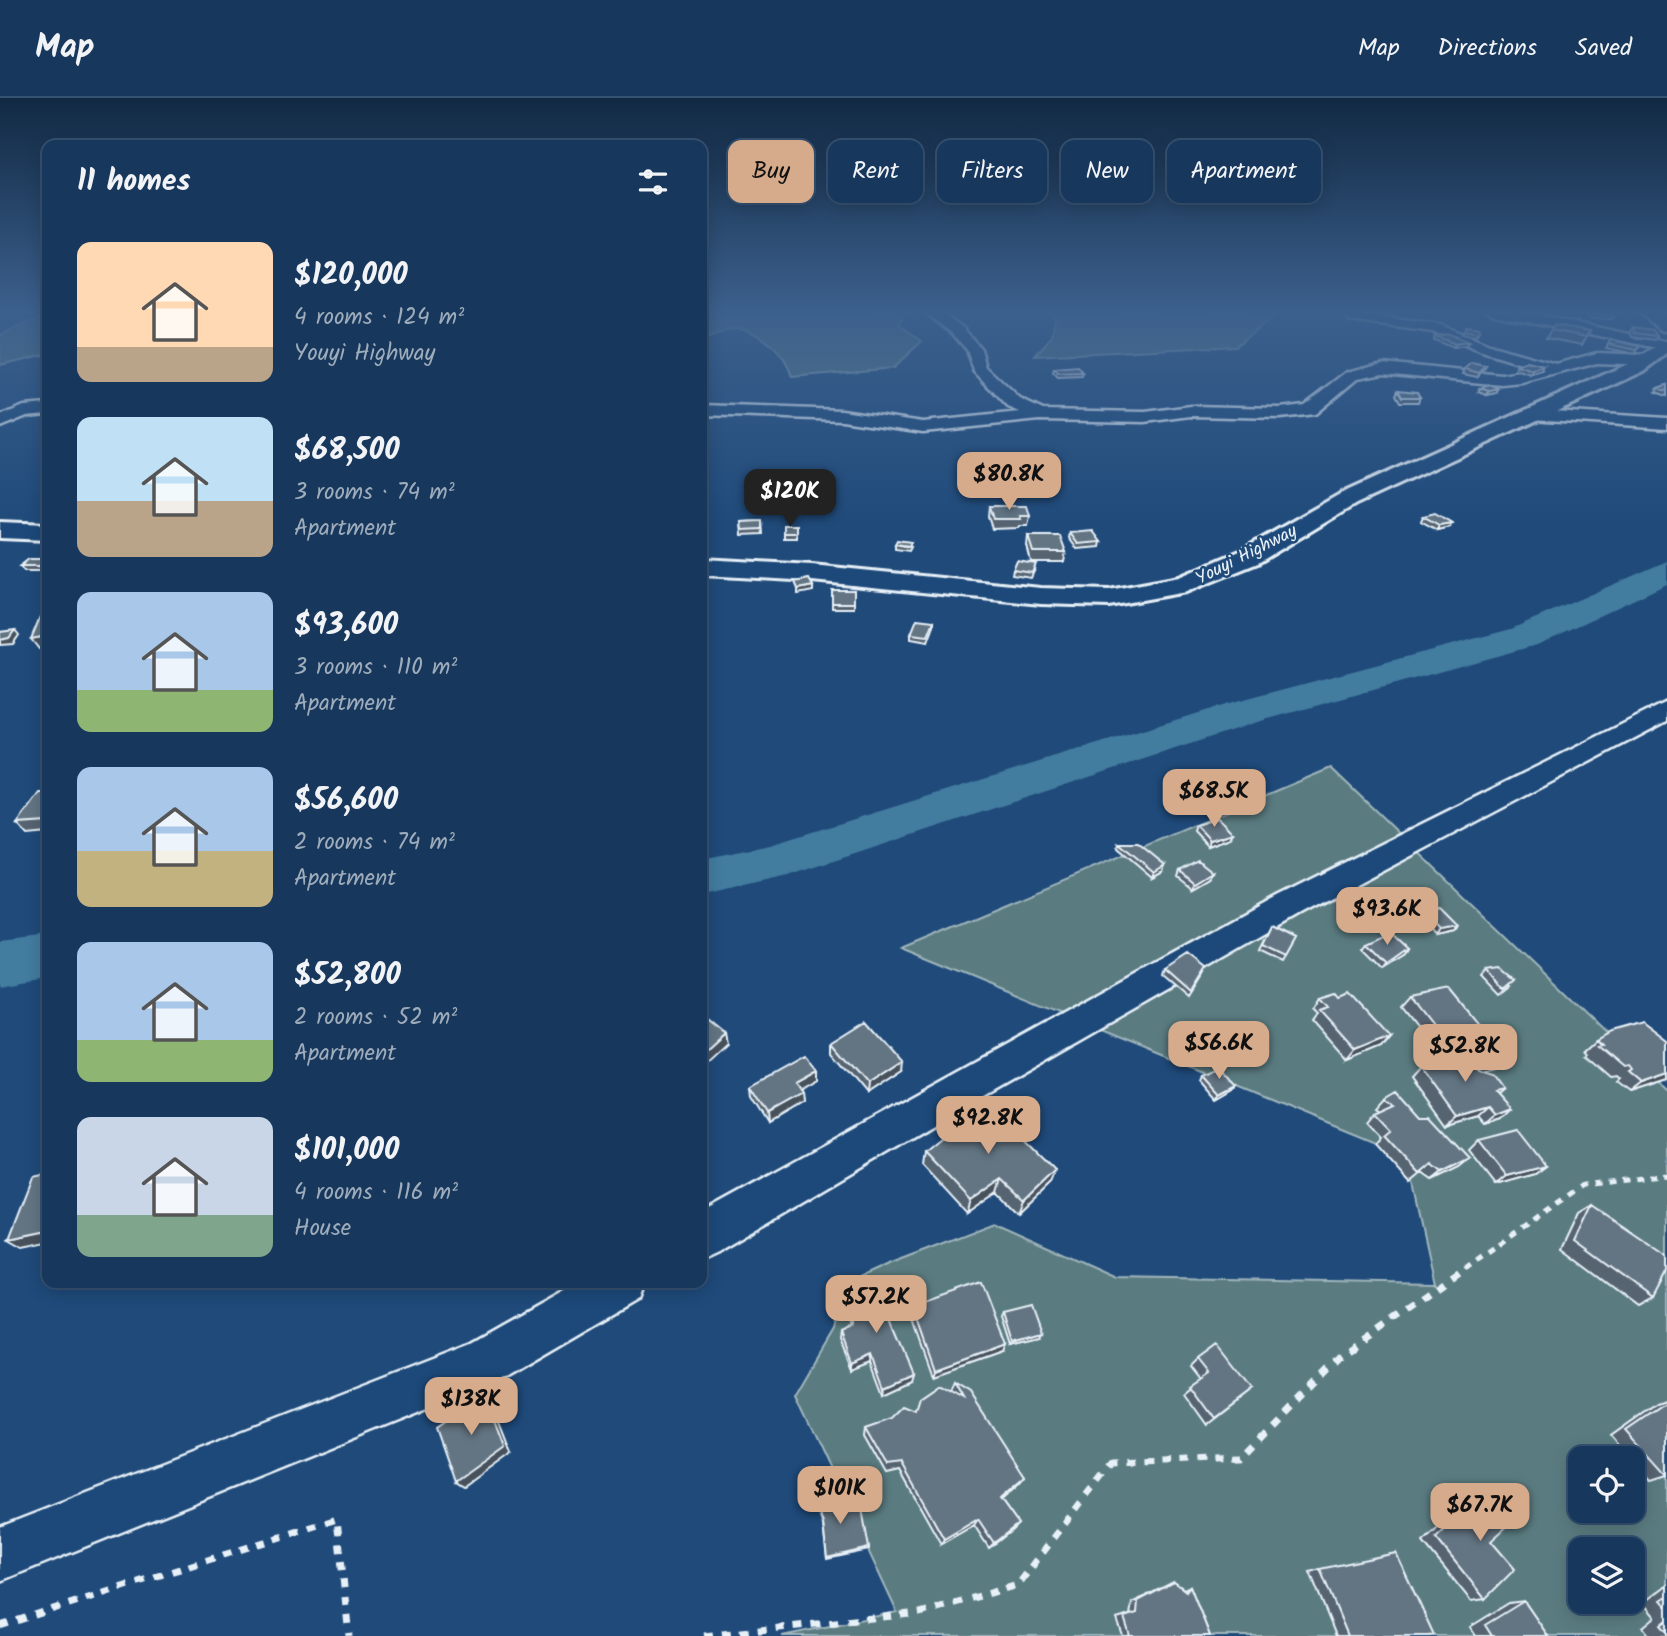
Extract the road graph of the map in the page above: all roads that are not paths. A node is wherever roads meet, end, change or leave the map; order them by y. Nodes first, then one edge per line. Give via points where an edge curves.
1 (993, 382) edge
2 (1344, 382) edge
3 (1601, 382) edge
4 (42, 409) edge
5 (707, 410) edge
6 (1040, 415) junction
7 (1537, 415) junction
8 (0, 422) edge
9 (1667, 423) edge
10 (0, 530) edge
11 (42, 532) edge
12 (707, 566) edge
13 (1667, 710) edge
14 (707, 1234) edge
15 (613, 1288) edge
16 (0, 1554) edge

1 - 6 street via 1014,403
2 - 6 street via 1309,410 1191,411 1145,417
3 - 7 main road, Youyi Highway
4 - 8 street via 24,411
5 - 6 street via 842,415 923,427
7 - 9 street
7 - 12 main road, Youyi Highway via 1348,499 1236,562 1185,584 1122,596 1041,596
10 - 11 main road
13 - 14 street via 1289,905
15 - 16 street via 486,1361

